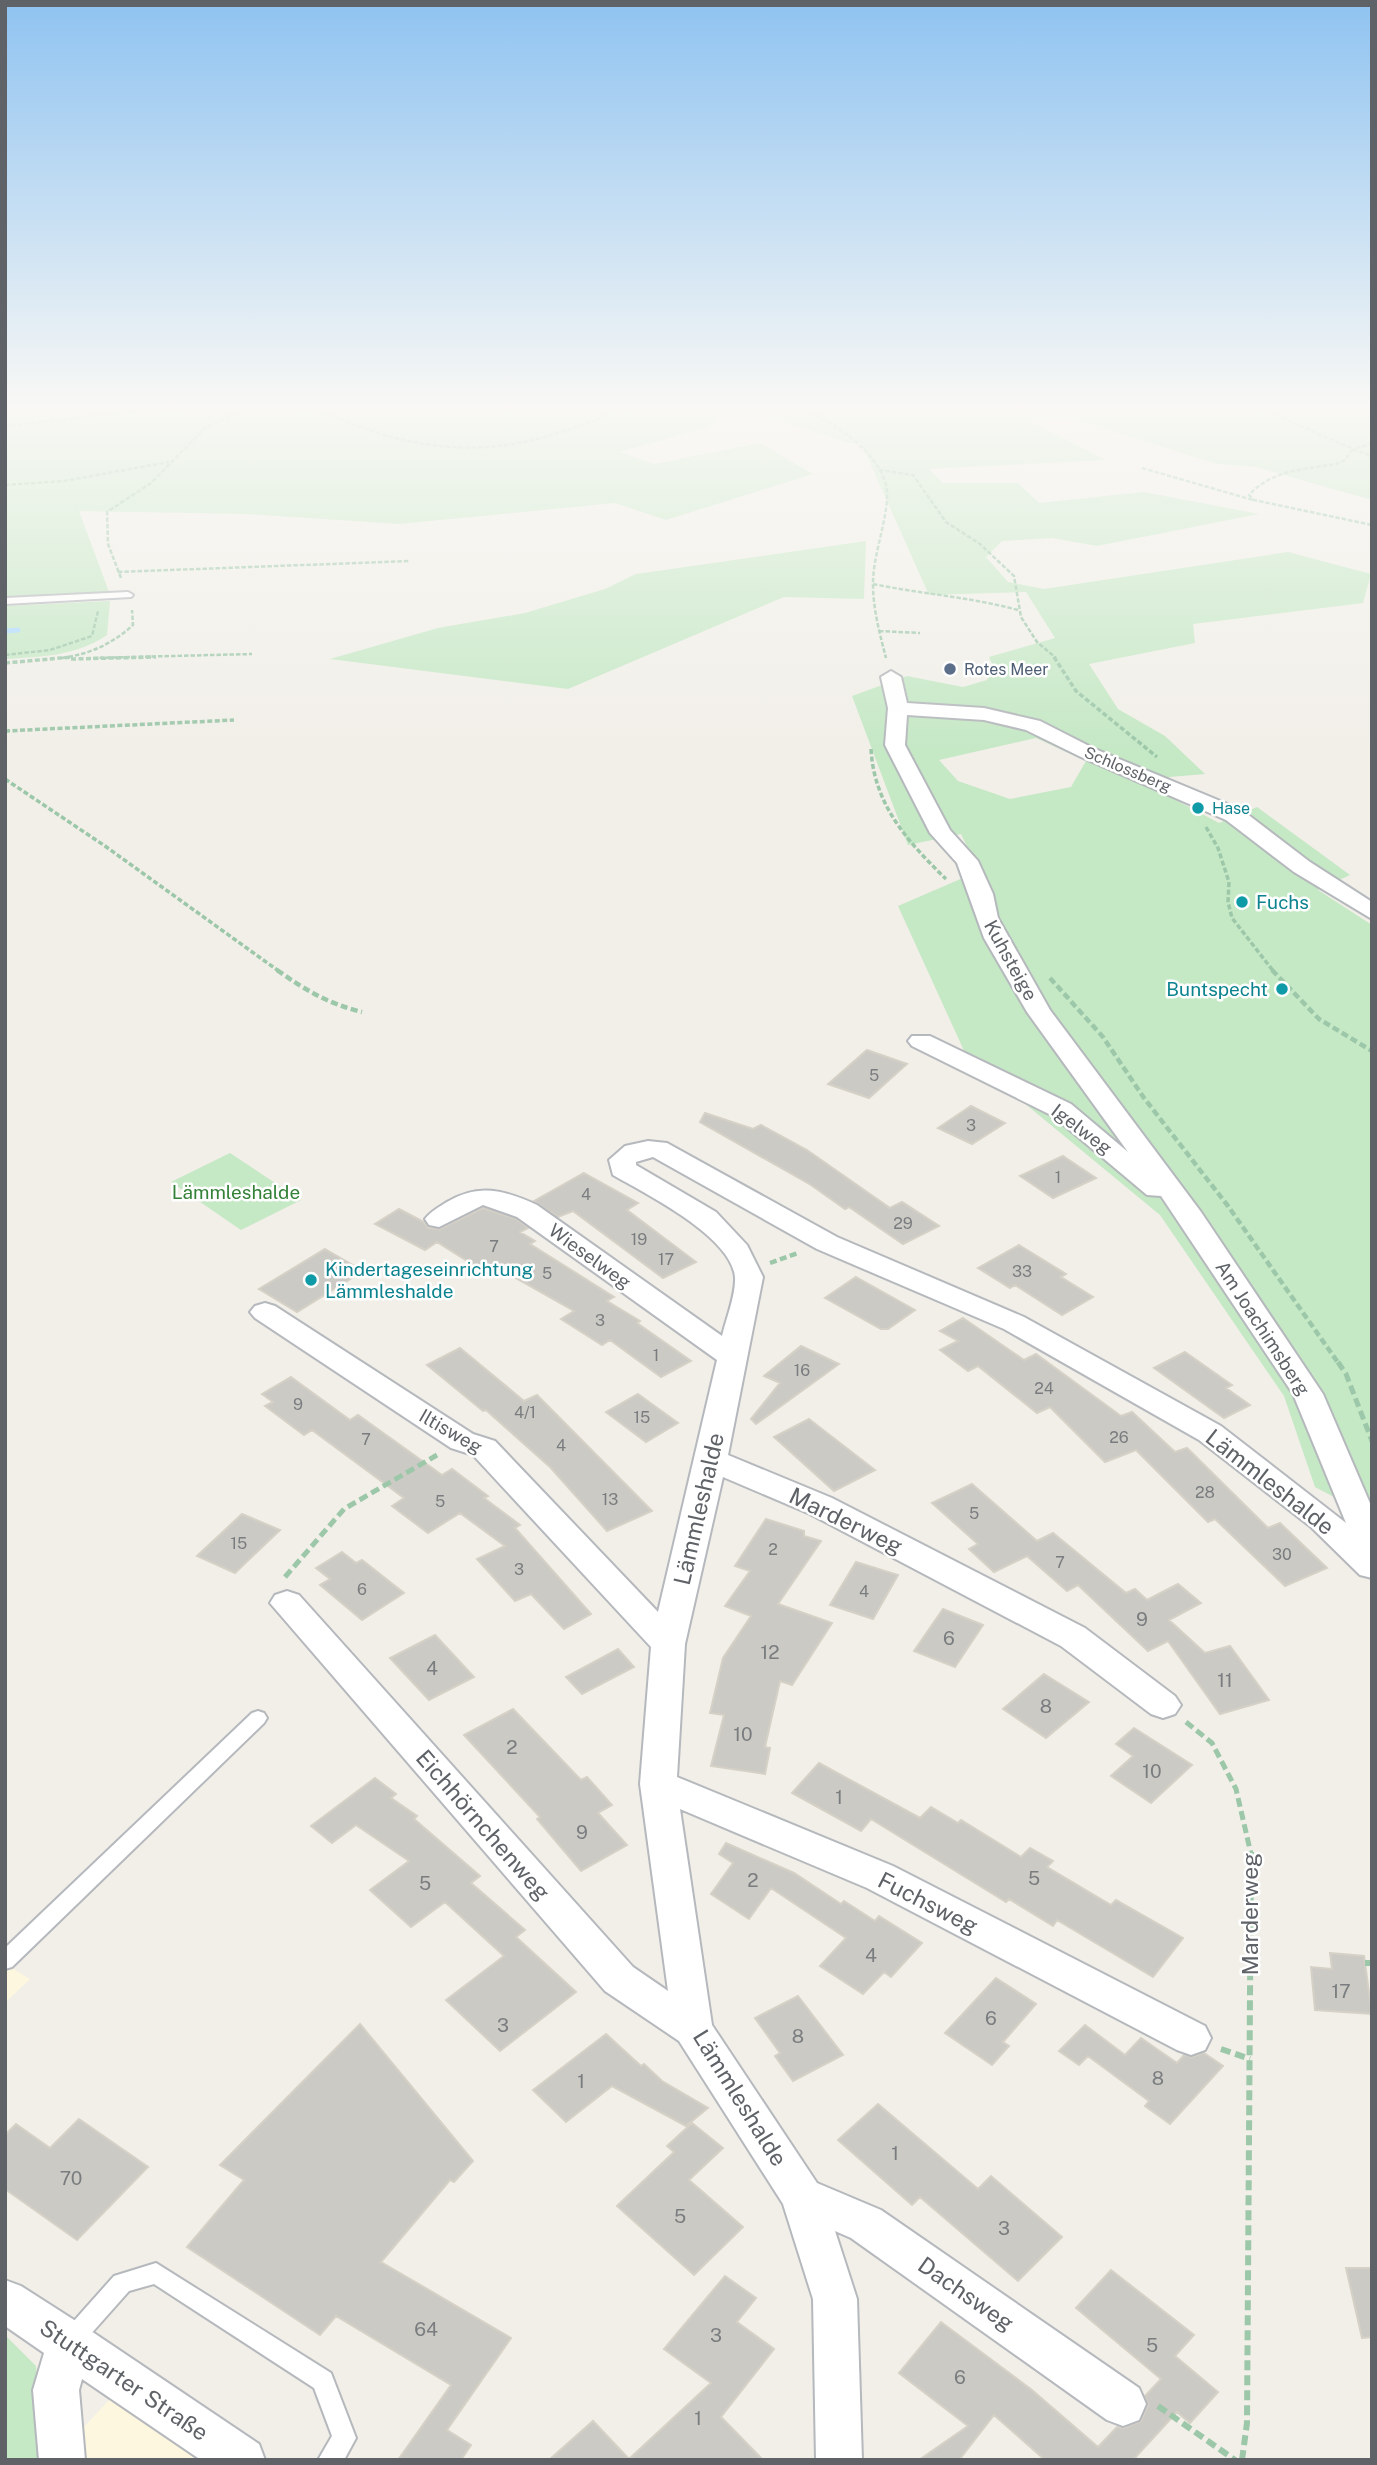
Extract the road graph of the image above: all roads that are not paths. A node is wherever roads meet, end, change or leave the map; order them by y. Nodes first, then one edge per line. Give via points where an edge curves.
1 (128, 595) road end
2 (5, 601) edge
3 (891, 677) road end
4 (898, 708) junction
5 (1372, 912) edge
6 (921, 1041) dead end
7 (1191, 1218) junction
8 (439, 1219) dead end
9 (265, 1312) dead end
10 (732, 1357) junction
11 (711, 1460) junction
12 (1372, 1559) edge
13 (1372, 1567) edge
14 (287, 1603) road end
15 (668, 1644) junction
16 (1163, 1705) road end
17 (258, 1718) dead end
18 (658, 1784) junction
19 (5, 1961) edge
20 (693, 2029) junction
21 (1191, 2038) dead end
22 (802, 2197) junction
23 (5, 2301) edge
24 (69, 2342) junction
25 (1123, 2404) road end
26 (62, 2460) edge
27 (242, 2460) edge
28 (330, 2460) edge
29 (839, 2460) edge

1 - 2 lane
3 - 4 street, Kuhsteige
4 - 5 street, Schlossberg via 984,714 1033,725 1234,815
4 - 7 street, Kuhsteige via 895,745 941,833 967,861 996,938 1040,1012
6 - 7 street, Igelweg via 1062,1110
7 - 12 street, Am Joachimsberg via 1308,1394 1367,1535
8 - 10 street, Wieselweg via 478,1195 527,1211
9 - 15 street, Iltisweg via 462,1441 484,1448
10 - 11 street, Lämmleshalde
10 - 13 street, Lämmleshalde via 749,1277 737,1251 706,1218 623,1169 622,1160 628,1154 658,1149 827,1243 1014,1323 1210,1433 1322,1519
11 - 15 street, Lämmleshalde
11 - 16 street, Marderweg via 821,1506 1073,1637
14 - 20 street, Eichhörnchenweg via 619,1979
15 - 18 street, Lämmleshalde
17 - 19 lane
18 - 20 street, Lämmleshalde
18 - 21 street, Fuchsweg via 880,1877
20 - 22 street, Lämmleshalde
22 - 25 street, Dachsweg via 866,2224
22 - 29 street, Lämmleshalde via 835,2299
23 - 24 street, Stuttgarter Straße
24 - 26 street via 57,2390
24 - 27 street, Stuttgarter Straße
24 - 28 lane via 122,2283 156,2273 323,2381 344,2438

